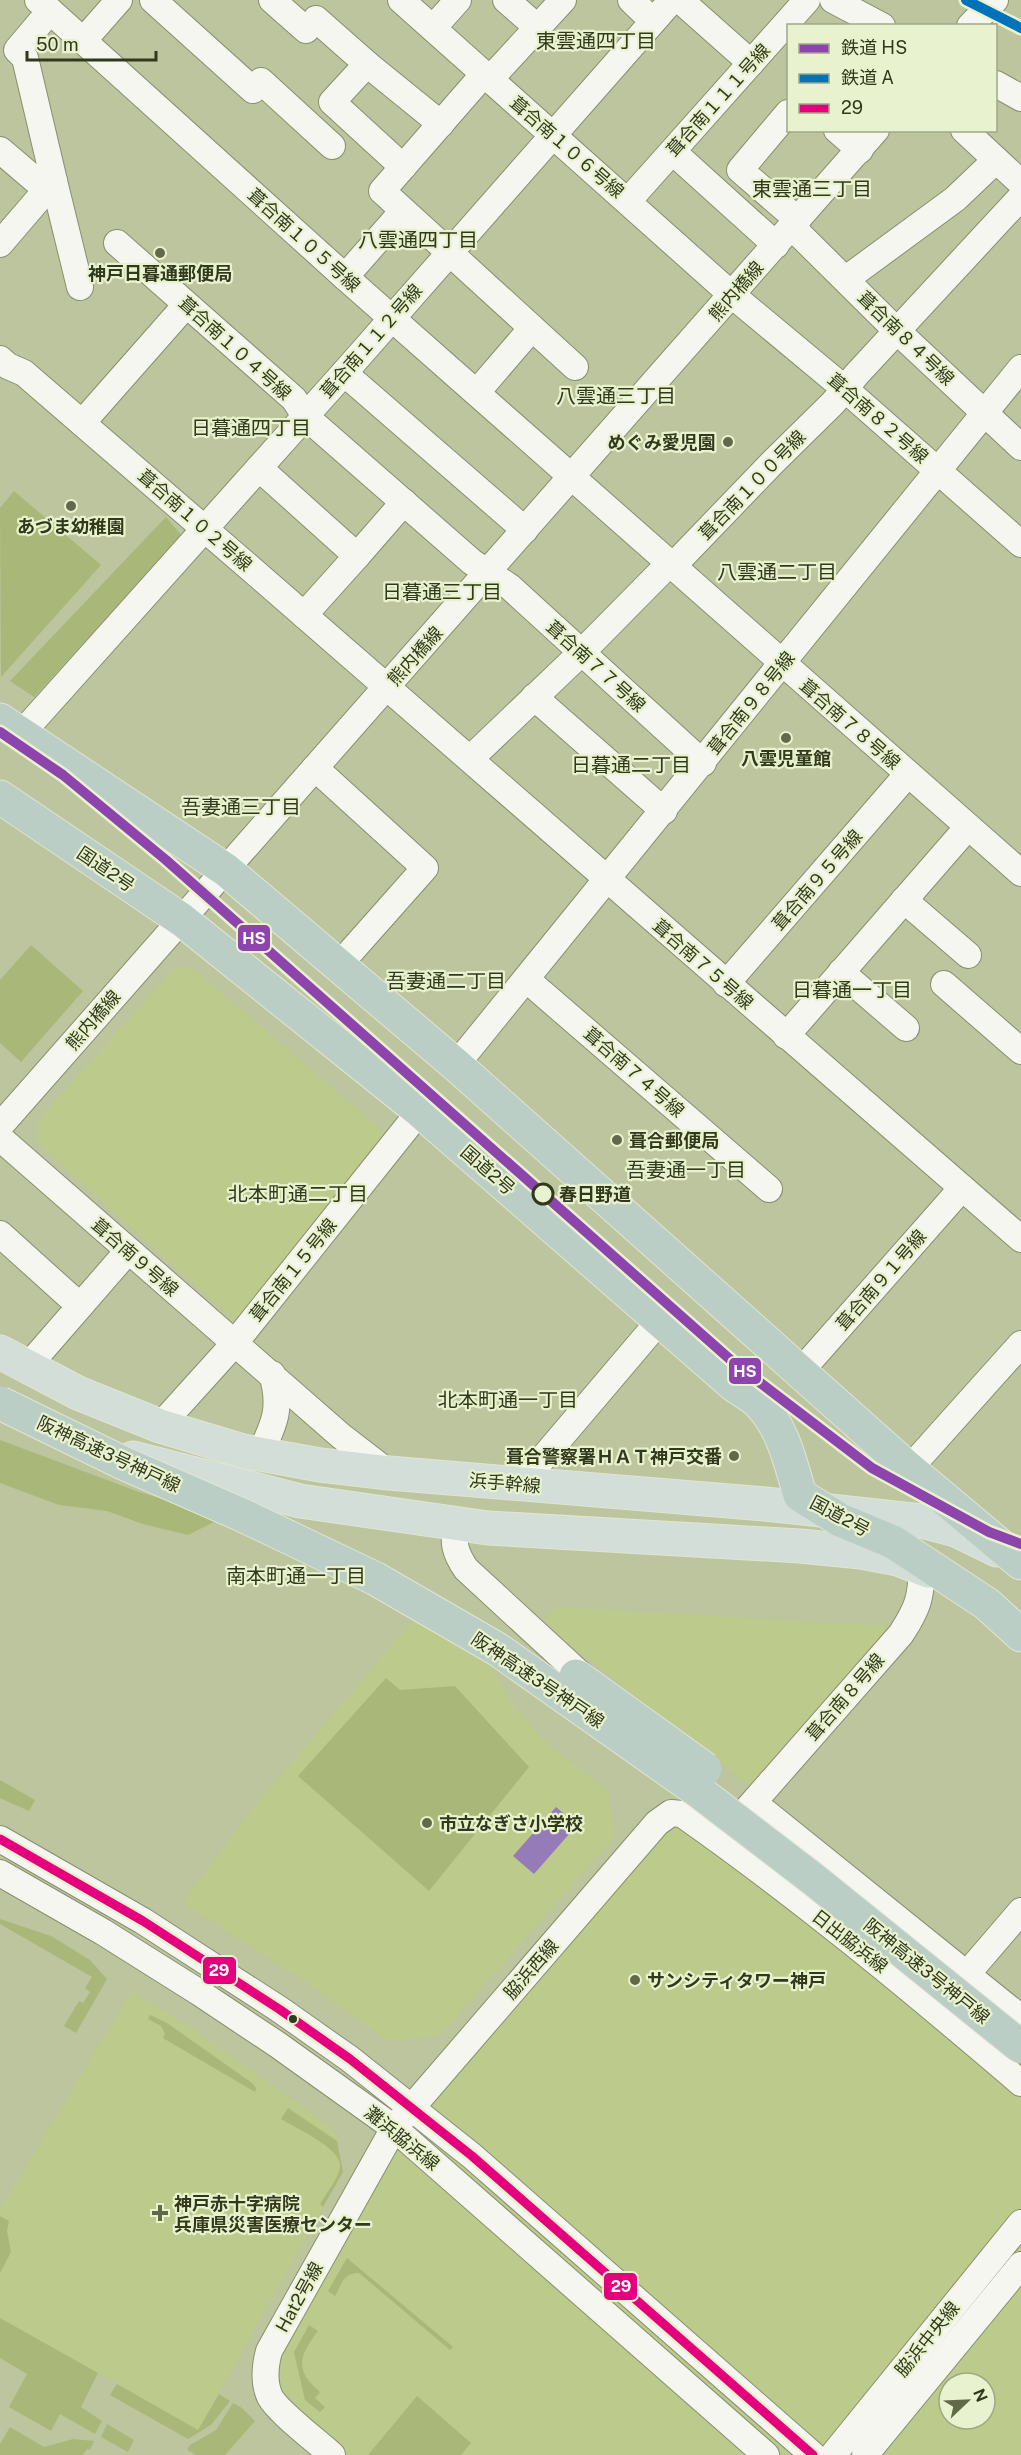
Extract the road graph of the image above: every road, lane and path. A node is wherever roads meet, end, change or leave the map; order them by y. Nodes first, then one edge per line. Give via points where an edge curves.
1 (119, 0) edge
2 (153, 0) edge
3 (272, 0) edge
4 (401, 0) edge
5 (458, 0) edge
6 (506, 0) edge
7 (563, 0) edge
8 (631, 0) edge
9 (672, 0) edge
10 (680, 0) edge
11 (807, 0) edge
12 (833, 0) edge
13 (995, 0) edge
14 (44, 5) edge
15 (653, 21) junction
16 (878, 24) edge
17 (972, 24) edge
18 (538, 27) junction
19 (433, 28) junction
20 (82, 41) junction
21 (8, 56) edge
22 (367, 63) junction
23 (751, 63) junction
24 (487, 76) junction
25 (997, 85) edge
26 (1021, 98) edge
27 (334, 104) junction
28 (787, 115) edge
29 (441, 124) junction
30 (310, 126) junction
31 (839, 132) edge
32 (874, 132) edge
33 (966, 132) edge
34 (552, 135) junction
35 (332, 146) dead end
36 (0, 150) edge
37 (860, 150) junction
38 (673, 152) junction
39 (996, 160) junction
40 (403, 167) junction
41 (1021, 183) edge
42 (50, 186) junction
43 (1021, 197) edge
44 (628, 201) junction
45 (404, 211) junction
46 (789, 231) junction
47 (117, 243) dead end
48 (0, 244) edge
49 (449, 252) junction
50 (345, 277) junction
51 (846, 279) junction
52 (80, 287) dead end
53 (732, 295) junction
54 (186, 305) junction
55 (391, 318) junction
56 (532, 328) junction
57 (897, 331) junction
58 (3, 366) edge
59 (575, 367) dead end
60 (1021, 368) edge
61 (344, 373) junction
62 (845, 389) junction
63 (477, 392) junction
64 (985, 413) junction
65 (305, 416) junction
66 (82, 423) junction
67 (1021, 447) edge
68 (259, 468) junction
69 (938, 471) junction
70 (572, 477) junction
71 (404, 502) junction
72 (205, 528) junction
73 (525, 530) junction
74 (1021, 544) edge
75 (357, 555) junction
76 (672, 567) junction
77 (487, 574) junction
78 (304, 615) junction
79 (581, 652) junction
80 (782, 664) junction
81 (386, 688) junction
82 (534, 697) junction
83 (10, 727) edge
84 (470, 759) junction
85 (703, 763) junction
86 (315, 768) junction
87 (907, 775) junction
88 (0, 797) edge
89 (664, 811) junction
90 (967, 828) junction
91 (226, 870) junction
92 (1021, 873) edge
93 (606, 880) junction
94 (905, 900) junction
95 (182, 920) junction
96 (968, 956) dead end
97 (339, 965) junction
98 (841, 972) junction
99 (526, 979) junction
100 (726, 984) junction
101 (944, 984) dead end
102 (906, 1028) dead end
103 (786, 1036) junction
104 (1021, 1051) edge
105 (456, 1065) junction
106 (420, 1111) junction
107 (0, 1126) edge
108 (0, 1138) edge
109 (962, 1188) junction
110 (769, 1189) dead end
111 (0, 1234) edge
112 (1021, 1239) edge
113 (128, 1251) junction
114 (80, 1306) junction
115 (661, 1319) junction
116 (234, 1344) junction
117 (1021, 1344) edge
118 (9, 1366) edge
119 (800, 1372) junction
120 (272, 1374) junction
121 (0, 1403) edge
122 (0, 1415) edge
123 (160, 1426) junction
124 (261, 1454) junction
125 (791, 1464) junction
126 (909, 1469) junction
127 (389, 1473) junction
128 (521, 1484) junction
129 (765, 1504) junction
130 (823, 1510) junction
131 (457, 1523) junction
132 (1021, 1564) edge
133 (922, 1568) junction
134 (987, 1604) junction
135 (1021, 1635) edge
136 (671, 1813) joint
137 (743, 1814) junction
138 (0, 1839) edge
139 (0, 1873) edge
140 (1021, 1911) edge
141 (967, 1974) junction
142 (1021, 2019) edge
143 (1021, 2047) edge
144 (1021, 2082) edge
145 (412, 2107) junction
146 (394, 2128) junction
147 (1021, 2223) edge
148 (1021, 2265) edge
149 (332, 2455) edge
150 (766, 2455) edge
151 (813, 2455) edge
152 (833, 2455) edge
153 (865, 2455) edge

1 - 20 street
2 - 30 street
3 - 22 street
4 - 19 street, 葺合南１０６号線
5 - 19 street
6 - 18 street
7 - 18 street
8 - 15 street
9 - 15 street, 葺合南１１２号線
10 - 23 street
11 - 23 street, 葺合南１１１号線
12 - 16 street
13 - 17 street
14 - 20 street, 葺合南１０５号線
14 - 21 street
15 - 34 street, 葺合南１１２号線
18 - 24 street
19 - 24 street, 葺合南１０６号線
20 - 50 street, 葺合南１０５号線
21 - 42 street via 25,58
22 - 27 street
22 - 29 street
23 - 38 street, 葺合南１１１号線
24 - 29 street
24 - 34 street, 葺合南１０６号線
25 - 26 street
27 - 30 street
27 - 40 street
28 - 46 street via 740,170
29 - 40 street
30 - 35 street
31 - 37 street
32 - 37 street, 熊内橋線
33 - 39 street
34 - 44 street, 葺合南１０６号線
34 - 49 street, 葺合南１１２号線
36 - 42 street
37 - 46 street, 熊内橋線
38 - 44 street, 葺合南１１１号線
38 - 46 street
39 - 41 street
39 - 51 street via 955,199
40 - 45 street via 382,191
42 - 48 street
42 - 52 street
43 - 57 street, 葺合南１００号線
44 - 53 street, 葺合南１０６号線
45 - 49 street
45 - 50 street
46 - 51 street, 葺合南８４号線
46 - 53 street, 熊内橋線
47 - 54 street, 葺合南１０４号線
49 - 55 street, 葺合南１１２号線
49 - 56 street
50 - 55 street, 葺合南１０５号線
51 - 57 street, 葺合南８４号線
53 - 62 street, 葺合南８２号線
53 - 70 street, 熊内橋線
54 - 65 street, 葺合南１０４号線 via 294,399
54 - 66 street
55 - 61 street, 葺合南１１２号線
55 - 63 street, 葺合南１０５号線
56 - 59 street
56 - 63 street
57 - 62 street, 葺合南１００号線
57 - 64 street, 葺合南８４号線
58 - 66 street, 葺合南１０２号線 via 24,373
60 - 64 street, 葺合南９８号線
61 - 65 street, 葺合南１１２号線
61 - 73 street
62 - 69 street, 葺合南８２号線
62 - 76 street, 葺合南１００号線
63 - 70 street, 葺合南１０５号線
64 - 67 street, 葺合南８４号線
64 - 69 street, 葺合南９８号線
65 - 68 street, 葺合南１１２号線
65 - 71 street, 葺合南１０４号線
66 - 72 street, 葺合南１０２号線
68 - 72 street, 葺合南１１２号線
68 - 75 street
69 - 74 street, 葺合南８２号線
69 - 80 street, 葺合南９８号線
70 - 73 street, 熊内橋線
70 - 76 street, 葺合南７８号線
71 - 75 street
71 - 77 street, 葺合南１０４号線
72 - 78 street, 葺合南１０２号線
72 - 83 street, 葺合南１１２号線
73 - 77 street, 熊内橋線
75 - 78 street
76 - 79 street, 葺合南１００号線 via 663,570
76 - 80 street, 葺合南７８号線
77 - 79 street, 葺合南７７号線 via 510,587
77 - 81 street, 熊内橋線
78 - 81 street, 葺合南１０２号線
79 - 82 street, 葺合南１００号線
79 - 85 street, 葺合南７７号線
80 - 85 street, 葺合南９８号線
80 - 87 street, 葺合南７８号線
81 - 84 street, 葺合南７５号線
81 - 86 street, 熊内橋線
82 - 84 street, 葺合南１００号線
82 - 89 street
83 - 91 highway
84 - 93 street, 葺合南７５号線
85 - 89 street, 葺合南９８号線
86 - 91 street, 熊内橋線
86 - 97 street via 425,868
87 - 90 street, 葺合南７８号線
87 - 100 street, 葺合南９５号線
88 - 95 highway, 国道2号
89 - 93 street, 葺合南９８号線
90 - 92 street, 葺合南７８号線
90 - 94 street
91 - 95 street, 熊内橋線
91 - 97 highway
93 - 99 street, 葺合南９８号線
93 - 100 street, 葺合南７５号線
94 - 96 street
94 - 98 street
95 - 106 highway, 国道2号
95 - 107 street, 熊内橋線
97 - 105 highway
98 - 102 street
98 - 103 street
99 - 105 street, 葺合南９８号線
99 - 110 street, 葺合南７４号線
100 - 103 street, 葺合南７５号線
101 - 104 street
103 - 109 street, 葺合南７５号線
105 - 119 highway
106 - 115 highway, 国道2号
106 - 116 street, 葺合南１５号線
108 - 113 street, 葺合南９号線
109 - 112 street, 葺合南７５号線
109 - 119 street, 葺合南９１号線
111 - 114 street
113 - 114 street
113 - 116 street, 葺合南９号線
114 - 118 street
115 - 125 highway, 国道2号 via 758,1402 776,1428
115 - 128 street
116 - 120 street, 葺合南９号線
116 - 123 street, 葺合南１５号線
117 - 126 street
118 - 123 main road, 浜手幹線
118 - 142 highway, 阪神高速3号神戸線, bridge via 56,1408 373,1553 509,1631 657,1734 812,1850
119 - 126 highway
120 - 124 street via 278,1396 273,1428
120 - 127 street, 葺合南９号線
121 - 143 highway, 阪神高速3号神戸線, bridge via 376,1579 497,1649 698,1791
122 - 131 main road via 68,1440 300,1501
123 - 124 main road, 浜手幹線
124 - 127 main road, 浜手幹線
125 - 129 street via 790,1483 782,1497
125 - 130 highway, 国道2号 via 800,1494
126 - 132 highway
127 - 128 main road, 浜手幹線
128 - 129 main road, 浜手幹線
129 - 130 main road, 浜手幹線
130 - 132 main road, 浜手幹線 via 922,1521 956,1530
130 - 134 highway, 国道2号 via 893,1542
131 - 133 main road via 810,1547 861,1552
131 - 137 street via 453,1539 456,1555 483,1588
133 - 134 main road
133 - 137 street, 葺合南８号線 via 921,1593 901,1634
134 - 135 highway, 国道2号
136 - 144 street, 日出脇浜線 via 682,1814 779,1885
136 - 145 street, 脇浜西線 via 657,1823
137 - 141 street via 948,1973
138 - 145 street, 灘浜脇浜線 via 163,1933 279,2009
139 - 146 street, 灘浜脇浜線 via 200,1993
140 - 141 street
141 - 142 street
145 - 146 street, 脇浜西線
145 - 151 street, 灘浜脇浜線
146 - 149 street, Hat2号線 via 269,2351 264,2372 270,2398
146 - 150 street, 灘浜脇浜線
147 - 152 street, 脇浜中央線
148 - 153 street, 脇浜中央線

